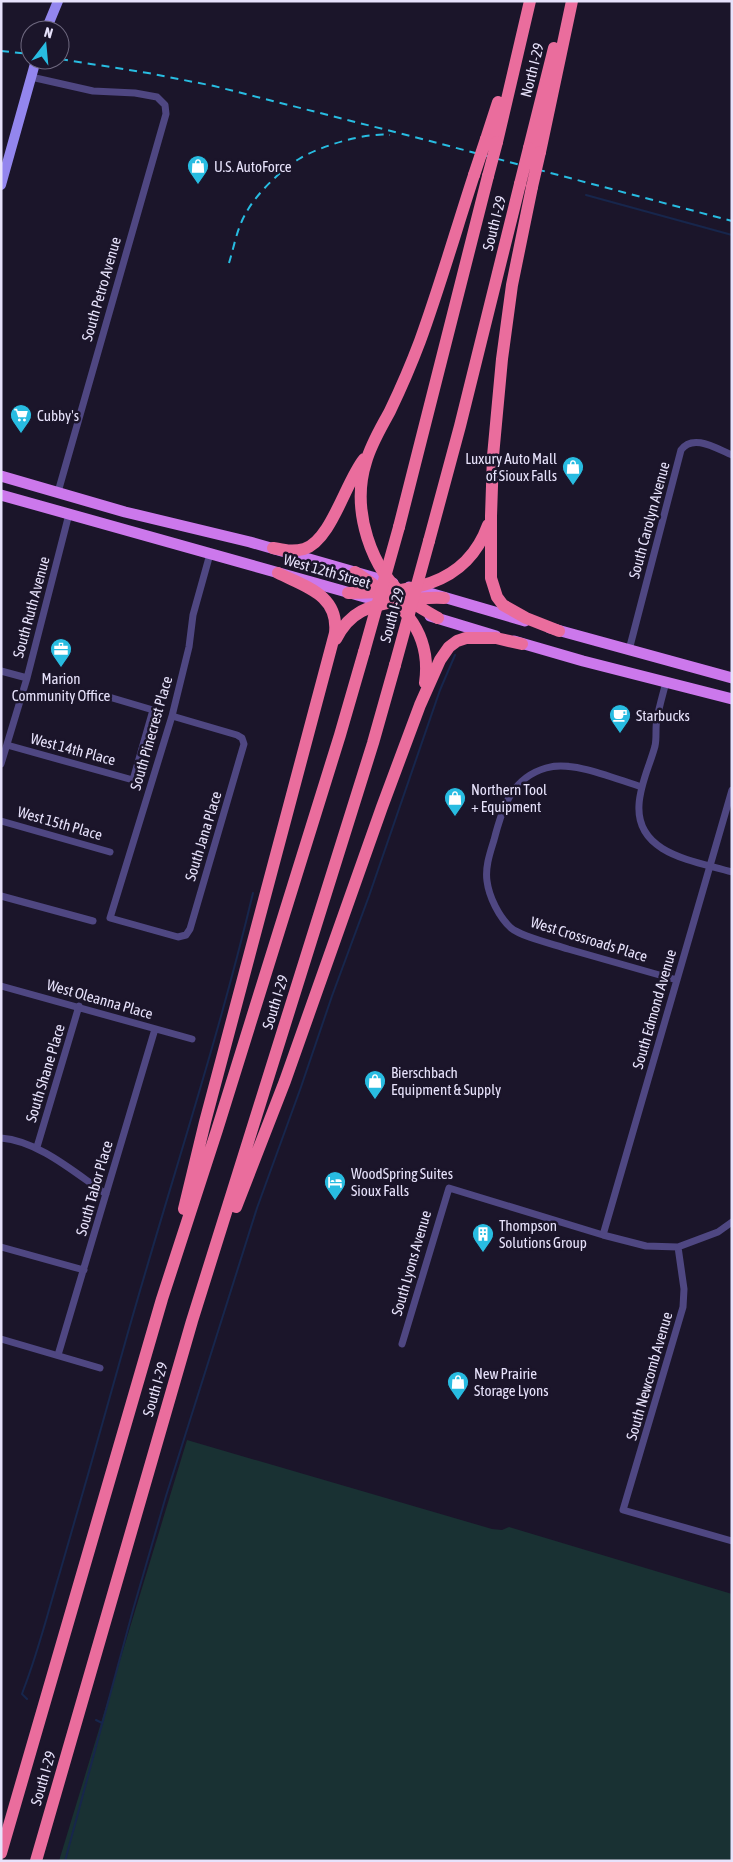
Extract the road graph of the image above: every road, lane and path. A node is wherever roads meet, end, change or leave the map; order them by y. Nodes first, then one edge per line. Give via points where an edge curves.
1 (58, 1) edge
2 (530, 1) edge
3 (567, 1) edge
4 (572, 1) edge
5 (50, 20) edge
6 (34, 70) edge
7 (32, 78) junction
8 (491, 140) junction
9 (535, 150) junction
10 (1, 185) edge
11 (526, 185) junction
12 (370, 451) junction
13 (732, 454) edge
14 (1, 476) edge
15 (58, 492) junction
16 (1, 495) edge
17 (69, 514) junction
18 (491, 516) junction
19 (273, 548) junction
20 (210, 554) junction
21 (355, 572) joint
22 (278, 573) junction
23 (348, 593) joint
24 (397, 595) junction
25 (444, 598) joint
26 (438, 618) joint
27 (559, 630) junction
28 (522, 644) junction
29 (629, 650) junction
30 (330, 652) junction
31 (1, 671) edge
32 (27, 678) junction
33 (732, 678) edge
34 (666, 682) junction
35 (109, 697) dead end
36 (732, 699) edge
37 (420, 705) junction
38 (172, 716) junction
39 (7, 746) junction
40 (2, 760) edge
41 (642, 787) junction
42 (732, 790) edge
43 (1, 821) edge
44 (110, 852) dead end
45 (710, 866) junction
46 (732, 872) edge
47 (1, 896) edge
48 (110, 918) joint
49 (93, 921) dead end
50 (677, 980) junction
51 (1, 986) edge
52 (79, 1006) junction
53 (155, 1029) junction
54 (192, 1039) dead end
55 (1, 1138) edge
56 (37, 1147) junction
57 (106, 1194) junction
58 (732, 1222) edge
59 (603, 1235) junction
60 (1, 1247) edge
61 (678, 1247) junction
62 (84, 1270) junction
63 (162, 1299) junction
64 (192, 1321) junction
65 (1, 1339) edge
66 (402, 1344) dead end
67 (58, 1355) junction
68 (100, 1368) dead end
69 (732, 1541) edge
70 (1, 1853) edge
71 (36, 1861) edge

1 - 5 street
2 - 8 highway, North I-29
3 - 9 highway, North I-29
4 - 9 highway
6 - 7 street
7 - 10 street
7 - 15 street, South Petro Avenue via 92,91 157,97 165,105 166,114
8 - 12 highway, bridge via 474,175 420,341
8 - 63 highway, South I-29, bridge via 488,176 364,652
9 - 11 highway, South I-29, bridge
11 - 18 highway via 507,317
11 - 64 highway, South I-29, bridge via 373,743
12 - 19 highway via 359,465 324,533 314,544 296,551
12 - 24 highway via 362,478 362,515 373,551
13 - 29 street, South Carolyn Avenue via 699,442 690,443 681,450
14 - 15 main road, West 12th Street
15 - 19 main road, West 12th Street via 124,512
16 - 17 main road, West 12th Street
17 - 20 main road, West 12th Street
17 - 32 street, South Ruth Avenue
18 - 24 highway via 478,546 464,564 438,581
18 - 27 highway via 491,578 497,596 513,612
19 - 21 main road, West 12th Street
20 - 22 main road, West 12th Street
20 - 38 street, South Pinecrest Place via 193,615 189,647
21 - 24 highway
22 - 23 main road, West 12th Street
22 - 30 highway via 314,591 329,603 336,625
23 - 24 highway
24 - 25 highway
24 - 26 highway
24 - 30 highway via 350,619
24 - 37 highway via 417,630 424,650 426,670
25 - 27 main road
26 - 28 main road
27 - 29 main road
28 - 34 main road
28 - 37 highway via 486,637 457,641 444,652
29 - 33 main road
30 - 63 highway via 204,1122
31 - 32 street
32 - 39 street, South Ruth Avenue
34 - 36 main road
34 - 41 street via 656,720 656,744
35 - 39 street, West 14th Place via 153,710 133,780
37 - 64 highway via 285,1081
38 - 48 street, South Pinecrest Place
38 - 48 street, South Jana Place via 237,735 244,744 190,929 182,936 171,936
39 - 40 street, South Ruth Avenue
41 - 45 street via 640,821 646,834 669,854
41 - 50 street, West Crossroads Place via 575,767 547,767 535,772 507,798 488,862 487,880 492,898 512,929
42 - 45 street, South Edmond Avenue
43 - 44 street, West 15th Place
45 - 46 street
45 - 50 street, South Edmond Avenue
47 - 49 street
50 - 59 street, South Edmond Avenue
51 - 52 street, West Oleanna Place
52 - 53 street, West Oleanna Place
52 - 56 street, South Shane Place
53 - 54 street, West Oleanna Place
53 - 57 street, South Tabor Place
55 - 56 street
56 - 57 street
57 - 62 street, South Tabor Place
58 - 61 street, South Lyons Avenue via 718,1232
59 - 61 street, South Lyons Avenue via 646,1246
59 - 66 street, South Lyons Avenue via 448,1188
60 - 62 street
61 - 69 street, South Newcomb Avenue via 683,1307 623,1510
62 - 67 street, South Tabor Place
63 - 70 highway, South I-29
64 - 71 highway, South I-29
65 - 67 street
67 - 68 street

